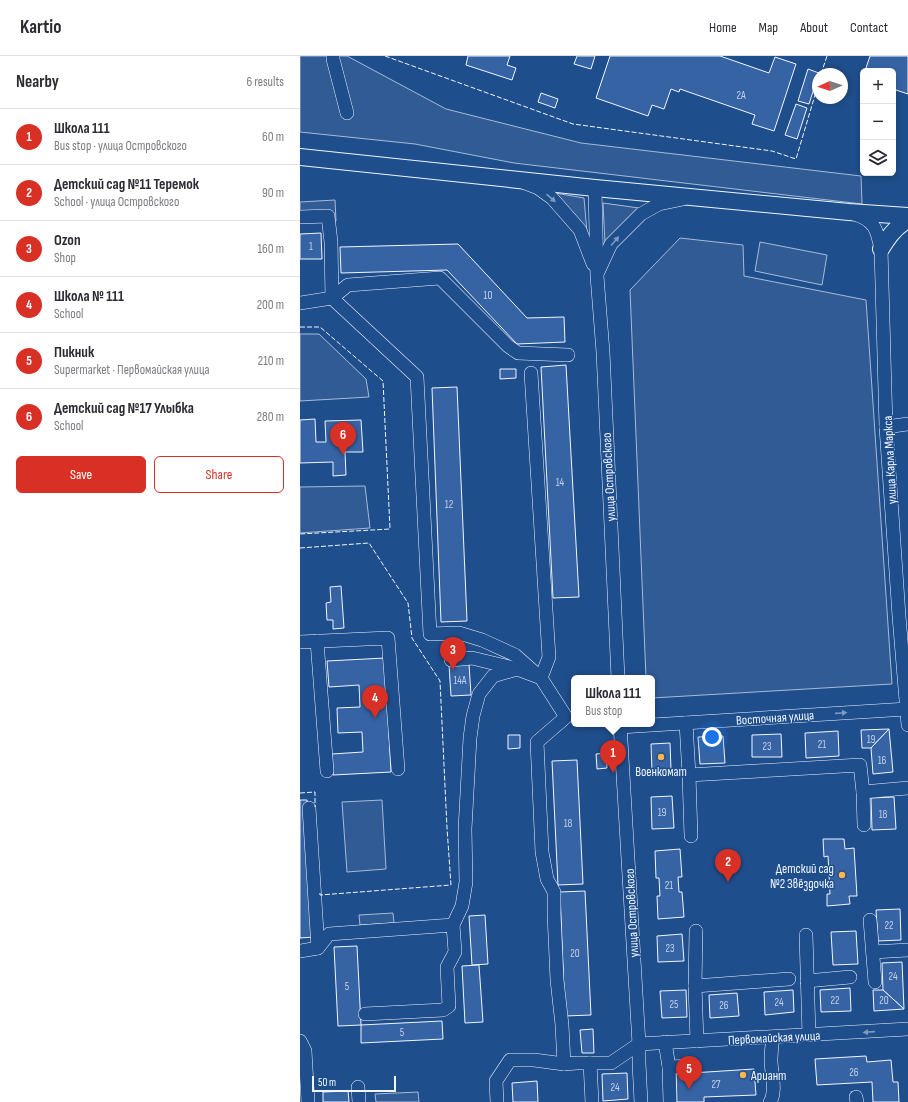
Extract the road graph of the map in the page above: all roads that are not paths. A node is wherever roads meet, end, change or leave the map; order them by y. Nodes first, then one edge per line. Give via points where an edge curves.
1 (333, 56) edge
2 (347, 113) dead end
3 (300, 156) edge
4 (517, 180) junction
5 (595, 188) junction
6 (691, 197) junction
7 (849, 212) junction
8 (300, 216) edge
9 (908, 216) edge
10 (908, 220) edge
11 (881, 249) junction
12 (597, 276) junction
13 (332, 298) junction
14 (300, 304) edge
15 (568, 354) dead end
16 (531, 373) dead end
17 (908, 424) edge
18 (886, 427) junction
19 (904, 616) edge
20 (317, 641) junction
21 (300, 642) edge
22 (451, 660) dead end
23 (517, 669) junction
24 (618, 675) edge
25 (541, 678) junction
26 (907, 709) junction
27 (570, 717) edge
28 (686, 723) junction
29 (655, 724) edge
30 (908, 725) edge
31 (620, 727) edge
32 (398, 768) dead end
33 (327, 771) dead end
34 (689, 775) junction
35 (908, 788) edge
36 (863, 792) junction
37 (309, 808) dead end
38 (864, 825) dead end
39 (691, 836) dead end
40 (870, 920) dead end
41 (453, 925) junction
42 (696, 931) dead end
43 (806, 935) dead end
44 (318, 948) junction
45 (908, 950) edge
46 (300, 951) edge
47 (873, 952) junction
48 (850, 977) dead end
49 (788, 979) dead end
50 (807, 981) junction
51 (875, 982) dead end
52 (695, 986) junction
53 (365, 1014) dead end
54 (908, 1029) edge
55 (809, 1035) junction
56 (773, 1037) junction
57 (300, 1041) edge
58 (665, 1042) junction
59 (697, 1042) junction
60 (639, 1044) junction
61 (590, 1063) junction
62 (564, 1064) junction
63 (691, 1066) dead end
64 (669, 1068) junction
65 (358, 1087) dead end
66 (308, 1102) edge
67 (359, 1102) edge
68 (497, 1102) edge
69 (592, 1102) edge
70 (641, 1102) edge
71 (670, 1102) edge
72 (770, 1102) edge

1 - 2 street
3 - 4 main road
4 - 5 main road
4 -> 12 street via 538,188 552,198 580,230
5 - 6 main road
5 - 12 street
6 - 7 main road
12 -> 6 street via 611,244 641,214 659,204
7 - 9 main road
7 - 11 street, улица Карла Маркса via 872,223 879,235
8 - 13 street via 328,216
10 - 11 main road via 895,230
11 - 18 street, улица Карла Маркса
12 - 24 street, улица Островского via 603,352
13 - 14 street
13 - 15 street via 348,285 440,278 518,353
13 - 25 street via 417,376 430,634 459,634 482,640 515,655
16 - 25 street via 549,657
17 - 18 street
18 - 19 street, улица Карла Маркса
19 - 26 street, улица Карла Маркса
20 - 21 street
20 - 32 street via 388,638
20 - 33 street
22 - 23 street via 472,658
23 - 25 street
23 - 41 street via 493,676 479,694 473,716 465,829 466,882 462,906
25 - 27 street
28 -> 26 street, Восточная улица
26 - 30 street, улица Карла Маркса
27 - 62 street via 537,742 542,852 547,879 554,892 557,980
28 - 29 street, Восточная улица
28 - 34 street
31 - 60 street, улица Островского
34 - 36 street via 860,765
34 - 39 street
35 - 36 street
36 - 38 street
37 - 44 street
40 - 47 street
41 - 44 street via 376,928 329,934
41 - 53 street via 455,952 447,967 449,1006 443,1010
42 - 52 street
43 - 50 street
44 - 46 street
45 - 47 street
47 - 51 street
48 - 50 street
49 - 52 street
50 - 55 street
52 - 59 street
54 -> 55 street, Первомайская улица
55 - 56 street, Первомайская улица
56 - 59 street, Первомайская улица
56 - 72 street via 773,1082
57 - 66 street via 305,1051
58 - 59 street, Первомайская улица
58 - 60 street, Первомайская улица
58 - 64 street
60 - 61 street via 611,1063
60 - 70 street, улица Островского
61 - 62 street
61 - 69 street
62 - 68 street via 510,1060 496,1082
63 - 64 street
64 - 71 street
65 - 67 street

